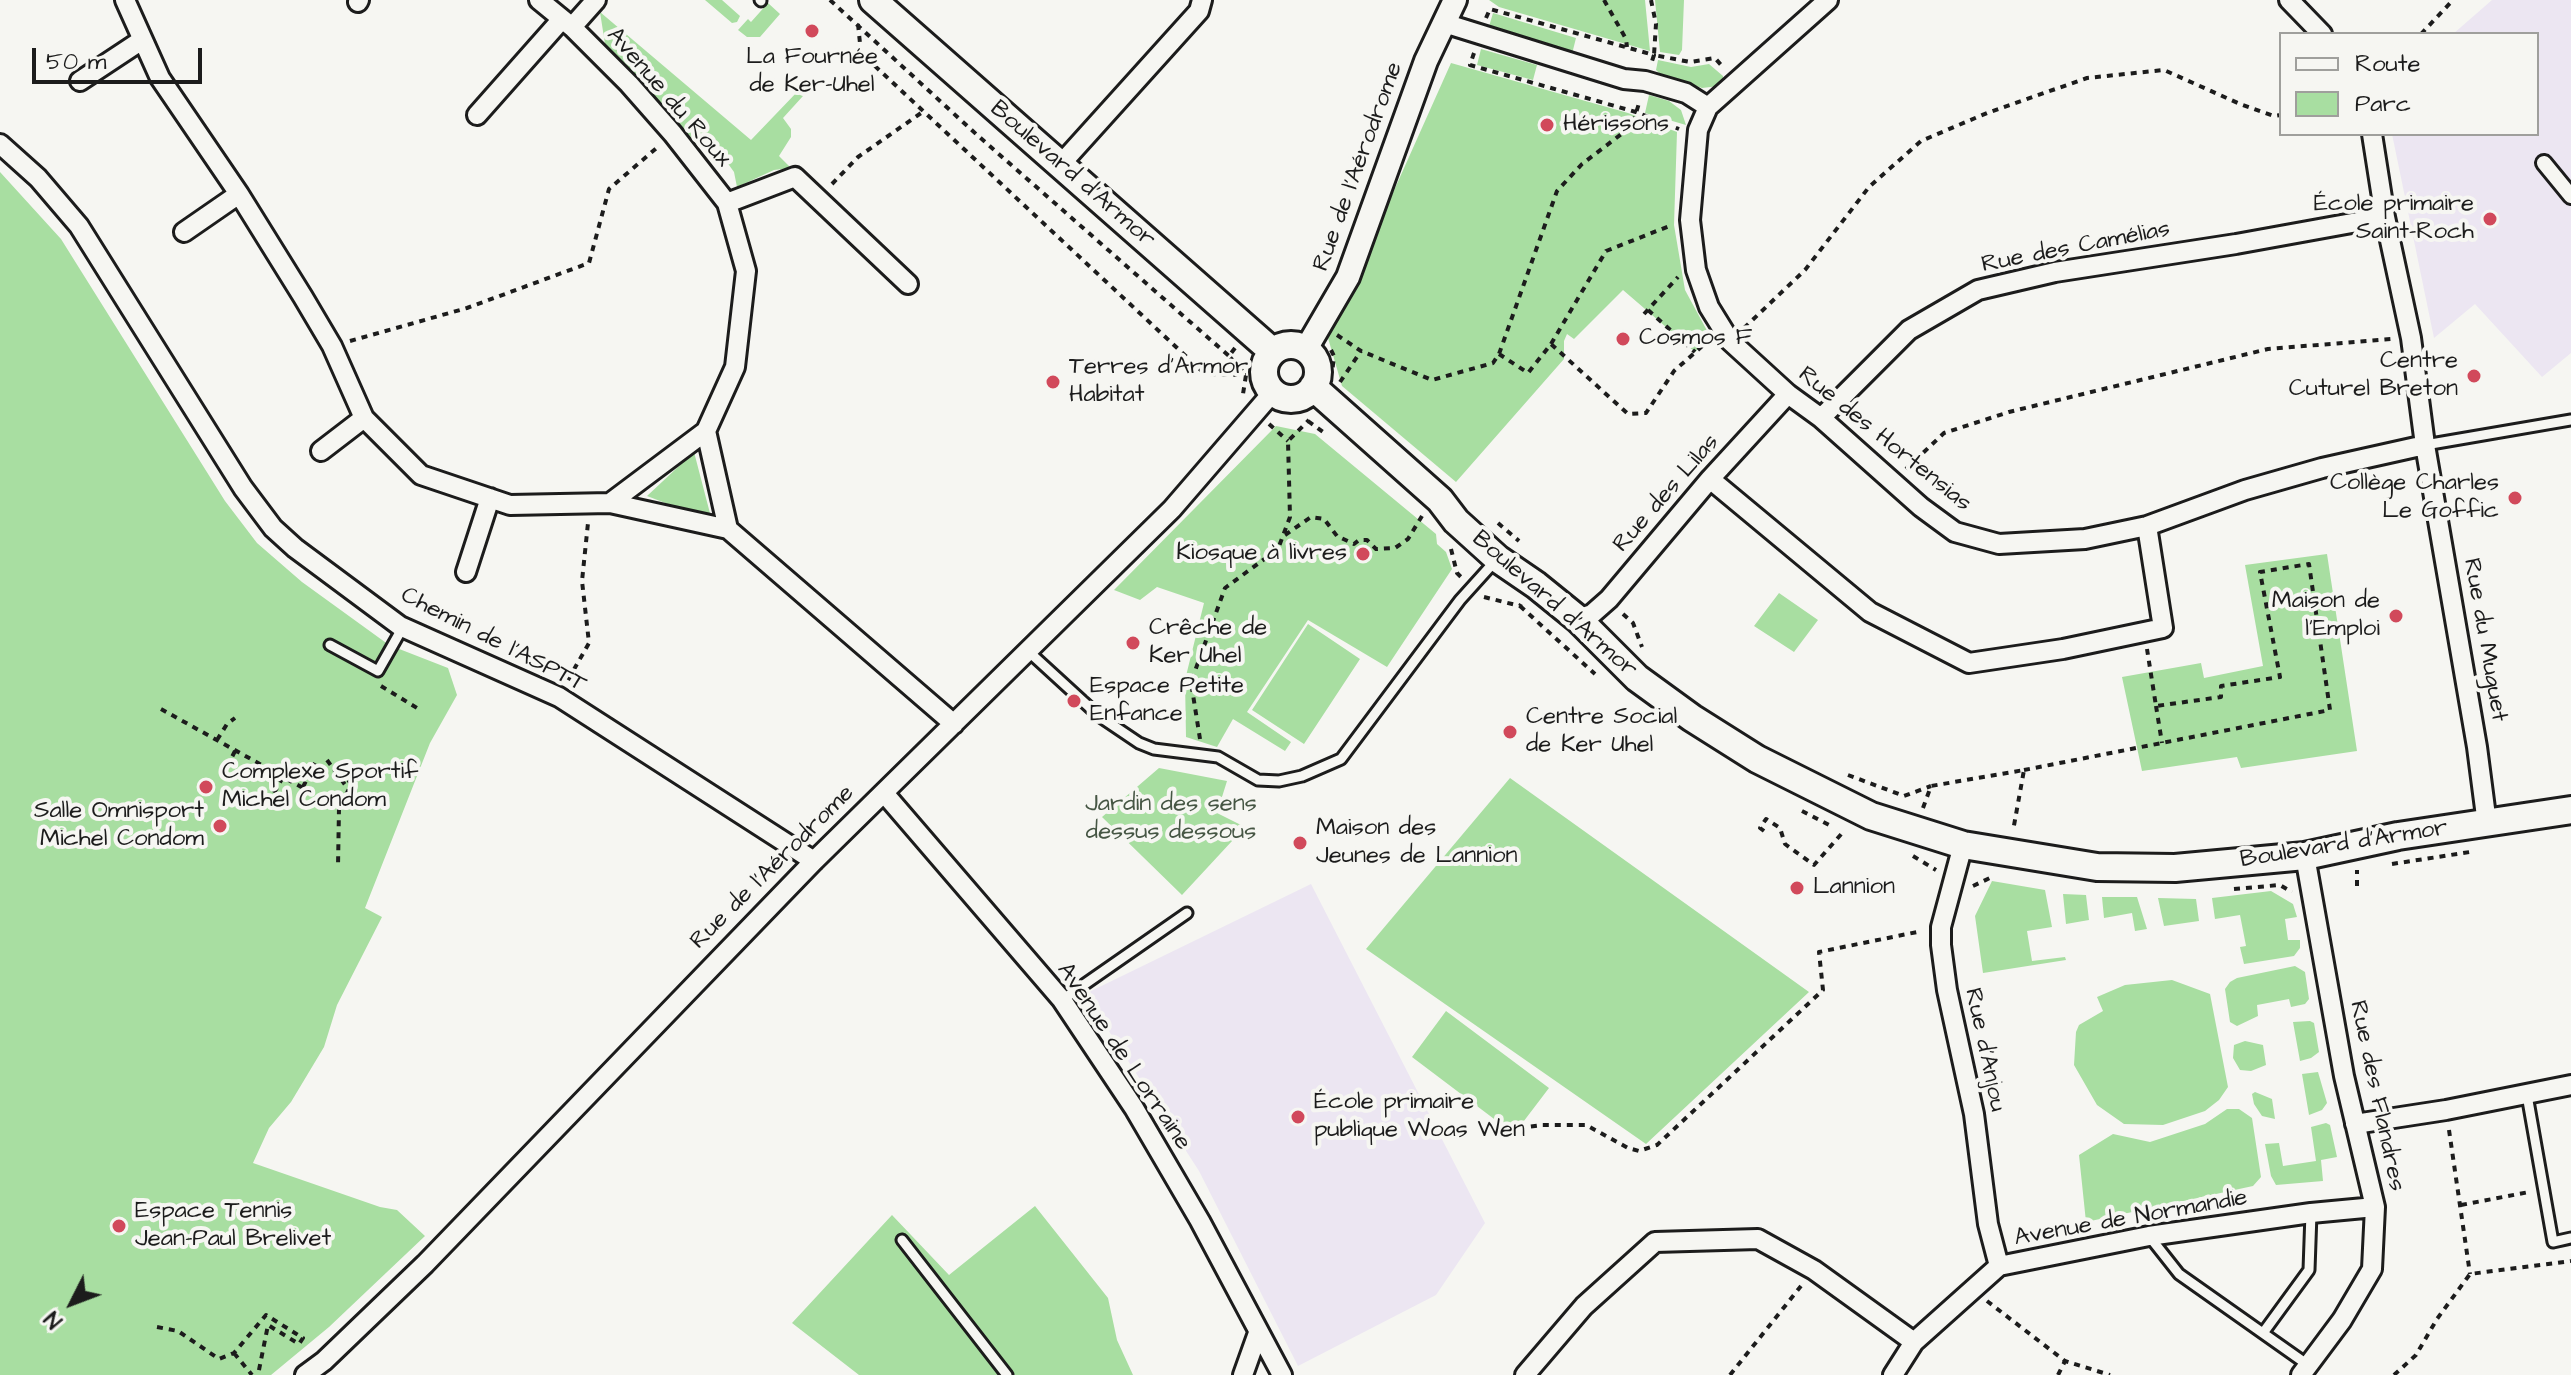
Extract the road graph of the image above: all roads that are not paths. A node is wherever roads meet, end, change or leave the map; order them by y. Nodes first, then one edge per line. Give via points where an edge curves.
1 (125, 0) edge
2 (539, 0) edge
3 (596, 0) edge
4 (873, 0) edge
5 (1202, 0) edge
6 (1455, 0) edge
7 (1828, 0) edge
8 (2289, 0) edge
9 (567, 23) junction
10 (1444, 23) junction
11 (2320, 32) edge
12 (142, 40) junction
13 (80, 81) dead end
14 (1708, 107) junction
15 (477, 115) dead end
16 (2372, 136) edge
17 (0, 144) edge
18 (2544, 163) dead end
19 (1061, 164) junction
20 (239, 194) junction
21 (2571, 196) edge
22 (727, 203) junction
23 (2385, 217) junction
24 (184, 232) dead end
25 (908, 284) dead end
26 (1306, 349) junction
27 (1272, 351) junction
28 (1273, 392) junction
29 (1320, 393) junction
30 (1788, 394) junction
31 (364, 418) junction
32 (1821, 418) junction
33 (2571, 420) edge
34 (706, 431) junction
35 (2425, 445) junction
36 (321, 451) dead end
37 (1710, 479) junction
38 (490, 498) junction
39 (610, 503) junction
40 (2147, 526) junction
41 (728, 529) junction
42 (1498, 559) junction
43 (466, 572) dead end
44 (1578, 619) junction
45 (403, 627) junction
46 (330, 645) dead end
47 (1028, 651) junction
48 (954, 724) junction
49 (884, 793) junction
50 (2571, 810) edge
51 (2487, 824) junction
52 (1963, 845) junction
53 (2305, 856) junction
54 (814, 861) junction
55 (1187, 913) dead end
56 (1062, 1000) junction
57 (2571, 1085) edge
58 (2527, 1095) junction
59 (2355, 1124) junction
60 (2375, 1207) junction
61 (2311, 1213) junction
62 (2149, 1236) junction
63 (2571, 1238) edge
64 (902, 1240) dead end
65 (1999, 1266) junction
66 (1258, 1333) junction
67 (2263, 1333) junction
68 (1914, 1342) junction
69 (2304, 1370) edge
70 (305, 1375) edge
71 (1007, 1375) edge
72 (1243, 1375) edge
73 (1282, 1375) edge
74 (1525, 1375) edge
75 (1893, 1375) edge

1 - 12 street
2 - 9 street, Avenue du Roux
3 - 9 street, Avenue du Roux
4 - 19 main road, Boulevard d'Armor
5 - 19 street via 1199,11
6 - 10 street, Rue de l'Aérodrome
7 - 14 street
8 - 11 street
9 - 15 street, Avenue du Roux
9 - 22 street, Avenue du Roux via 629,84
10 - 14 street via 1686,93
10 - 26 street, Rue de l'Aérodrome via 1348,277
12 - 13 street
12 - 20 street via 160,78
14 - 30 street, Rue des Hortensias via 1698,130 1690,220 1696,270 1726,334
16 - 23 street, Rue du Muguet
17 - 45 street, Chemin de l'ASPTT via 79,226 273,528
18 - 21 street
19 - 27 main road, Boulevard d'Armor
20 - 24 street
20 - 31 street via 332,346
22 - 25 street via 795,177
22 - 34 street, Avenue du Roux via 746,271 735,367
23 - 32 street, Rue des Camélias via 2055,272 1978,290 1909,330
23 - 35 street, Rue du Muguet via 2411,338
26 - 27 main road via 1289,344
26 - 29 main road via 1317,363
27 - 28 main road via 1263,367
28 - 29 main road via 1298,398
28 - 47 street, Rue de l'Aérodrome via 1172,509
29 - 42 main road, Boulevard d'Armor
30 - 32 street, Rue des Hortensias
30 - 37 street, Rue des Lilas
31 - 36 street
31 - 38 street via 421,475
32 - 40 street, Rue des Hortensias via 1955,532 1999,544 2085,539
33 - 35 lane
34 - 39 street, Avenue du Roux
34 - 41 street
35 - 40 street, Rue des Hortensias via 2296,475
35 - 51 street, Rue du Muguet
37 - 40 street via 1870,612 1969,663 2163,628
37 - 44 street, Rue des Lilas via 1609,599
38 - 39 street via 510,505
38 - 43 street
39 - 41 street
41 - 48 street
42 - 44 main road, Boulevard d'Armor
42 - 47 lane via 1460,600 1341,759 1279,781 1258,780 1225,759 1154,749 1126,735
44 - 52 main road, Boulevard d'Armor via 1637,678 1757,759 1871,816
45 - 46 lane via 378,671
45 - 54 street, Chemin de l'ASPTT via 559,697
47 - 48 street, Rue de l'Aérodrome
48 - 49 street, Rue de l'Aérodrome
49 - 54 street, Rue de l'Aérodrome
49 - 56 street, Avenue de Lorraine
50 - 51 main road, Boulevard d'Armor
51 - 53 main road, Boulevard d'Armor
52 - 53 main road, Boulevard d'Armor via 2097,867 2175,868
52 - 65 street, Rue d'Anjou via 1941,927 1947,990
53 - 59 street, Rue des Flandres
54 - 70 street, Rue de l'Aérodrome via 425,1264
55 - 56 lane
56 - 66 street, Avenue de Lorraine via 1134,1108
57 - 58 street
58 - 59 street
58 - 63 lane via 2553,1242
59 - 60 street, Rue des Flandres
60 - 61 street, Avenue de Normandie
60 - 69 street, Rue des Flandres via 2372,1269
61 - 62 street, Avenue de Normandie
61 - 67 lane via 2309,1270
62 - 65 street, Avenue de Normandie
62 - 67 lane via 2179,1274
64 - 71 lane
65 - 68 street, Avenue de Normandie
66 - 72 street
66 - 73 street, Avenue de Lorraine
67 - 69 lane
68 - 74 street via 1814,1270 1758,1239 1655,1242 1584,1306
68 - 75 street, Avenue de Normandie

